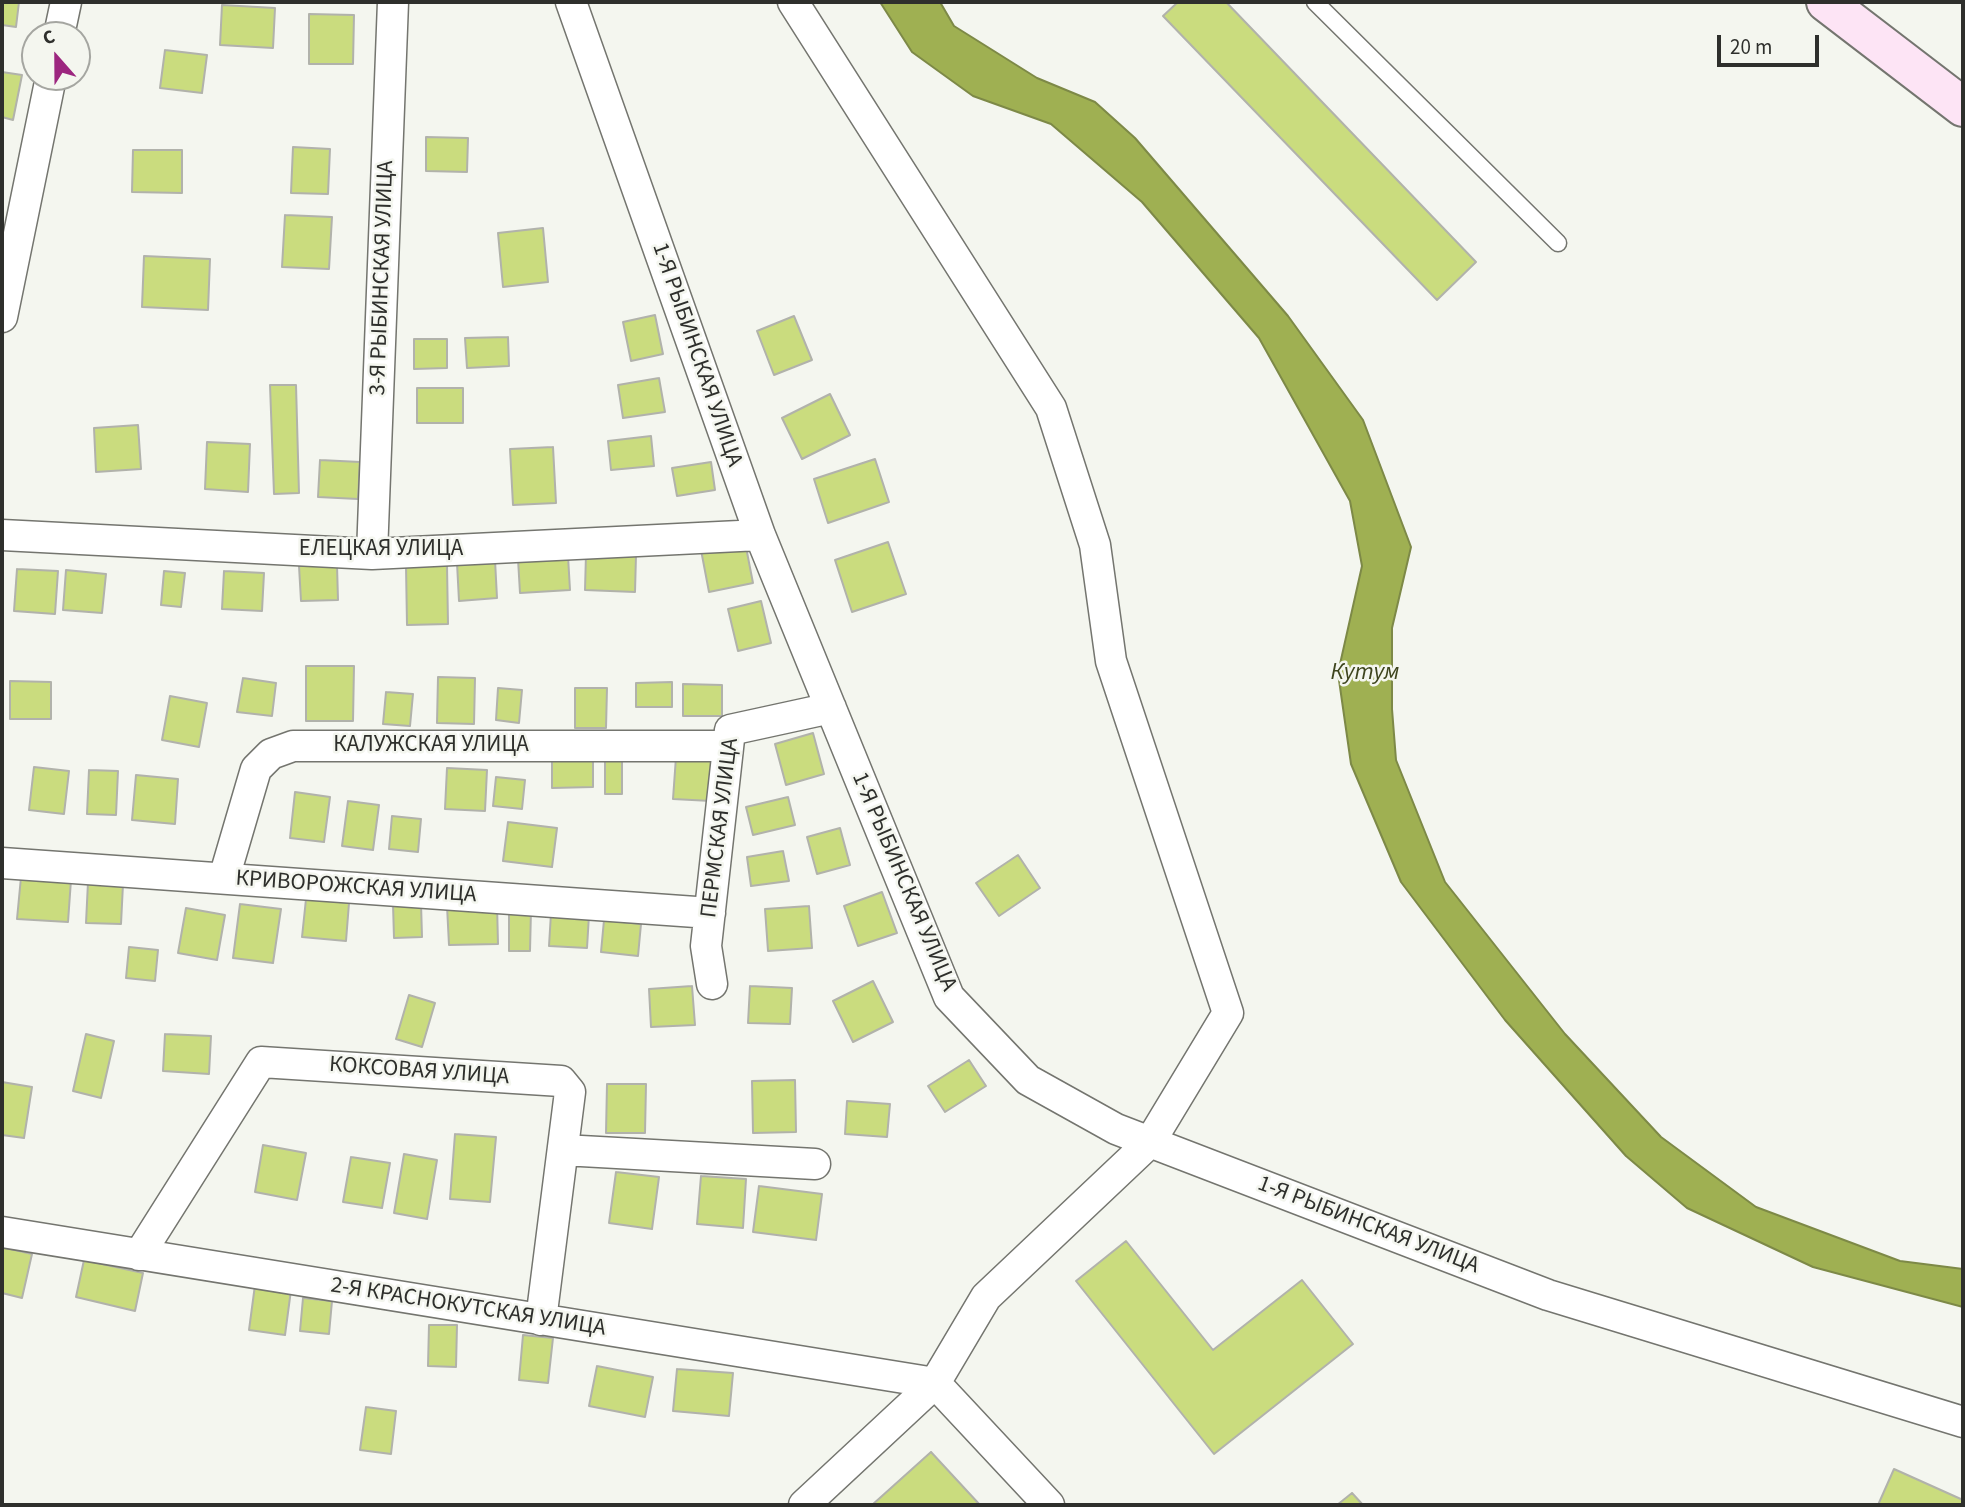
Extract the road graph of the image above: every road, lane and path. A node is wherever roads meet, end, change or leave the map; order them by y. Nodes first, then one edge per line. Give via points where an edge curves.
1 (66, 2) edge
2 (393, 2) edge
3 (571, 2) edge
4 (793, 2) edge
5 (1315, 2) edge
6 (1826, 2) edge
7 (62, 21) edge
8 (48, 91) edge
9 (1963, 107) edge
10 (1558, 243) dead end
11 (2, 317) edge
12 (2, 535) edge
13 (760, 535) junction
14 (372, 554) junction
15 (831, 708) junction
16 (728, 746) junction
17 (2, 863) edge
18 (224, 878) junction
19 (710, 913) junction
20 (712, 984) dead end
21 (1150, 1142) junction
22 (563, 1150) junction
23 (815, 1164) dead end
24 (2, 1232) edge
25 (139, 1255) junction
26 (541, 1320) junction
27 (935, 1383) junction
28 (1963, 1422) edge
29 (804, 1505) edge
30 (1049, 1505) edge

1 - 7 street
2 - 14 street, 3-Я РЫБИНСКАЯ УЛИЦА
3 - 13 street, 1-Я РЫБИНСКАЯ УЛИЦА
4 - 21 street via 1051,408 1095,545 1111,661 1228,1013
5 - 10 lane
6 - 9 main road
8 - 11 street
12 - 14 street, ЕЛЕЦКАЯ УЛИЦА
13 - 14 street, ЕЛЕЦКАЯ УЛИЦА
13 - 15 street, 1-Я РЫБИНСКАЯ УЛИЦА
15 - 16 street, ПЕРМСКАЯ УЛИЦА via 730,730
15 - 21 street, 1-Я РЫБИНСКАЯ УЛИЦА via 949,997 1028,1080 1116,1129
16 - 18 street, КАЛУЖСКАЯ УЛИЦА via 293,746 271,754 256,769
16 - 19 street, ПЕРМСКАЯ УЛИЦА
17 - 18 street, КРИВОРОЖСКАЯ УЛИЦА
18 - 19 street, КРИВОРОЖСКАЯ УЛИЦА
19 - 20 street, ПЕРМСКАЯ УЛИЦА via 706,946
21 - 27 street via 986,1297
21 - 28 street, 1-Я РЫБИНСКАЯ УЛИЦА via 1548,1295
22 - 23 street
22 - 25 street, КОКСОВАЯ УЛИЦА via 570,1092 561,1081 261,1062
22 - 26 street, КОКСОВАЯ УЛИЦА
24 - 25 street, 2-Я КРАСНОКУТСКАЯ УЛИЦА
25 - 26 street, 2-Я КРАСНОКУТСКАЯ УЛИЦА
26 - 27 street, 2-Я КРАСНОКУТСКАЯ УЛИЦА
27 - 29 street
27 - 30 street

